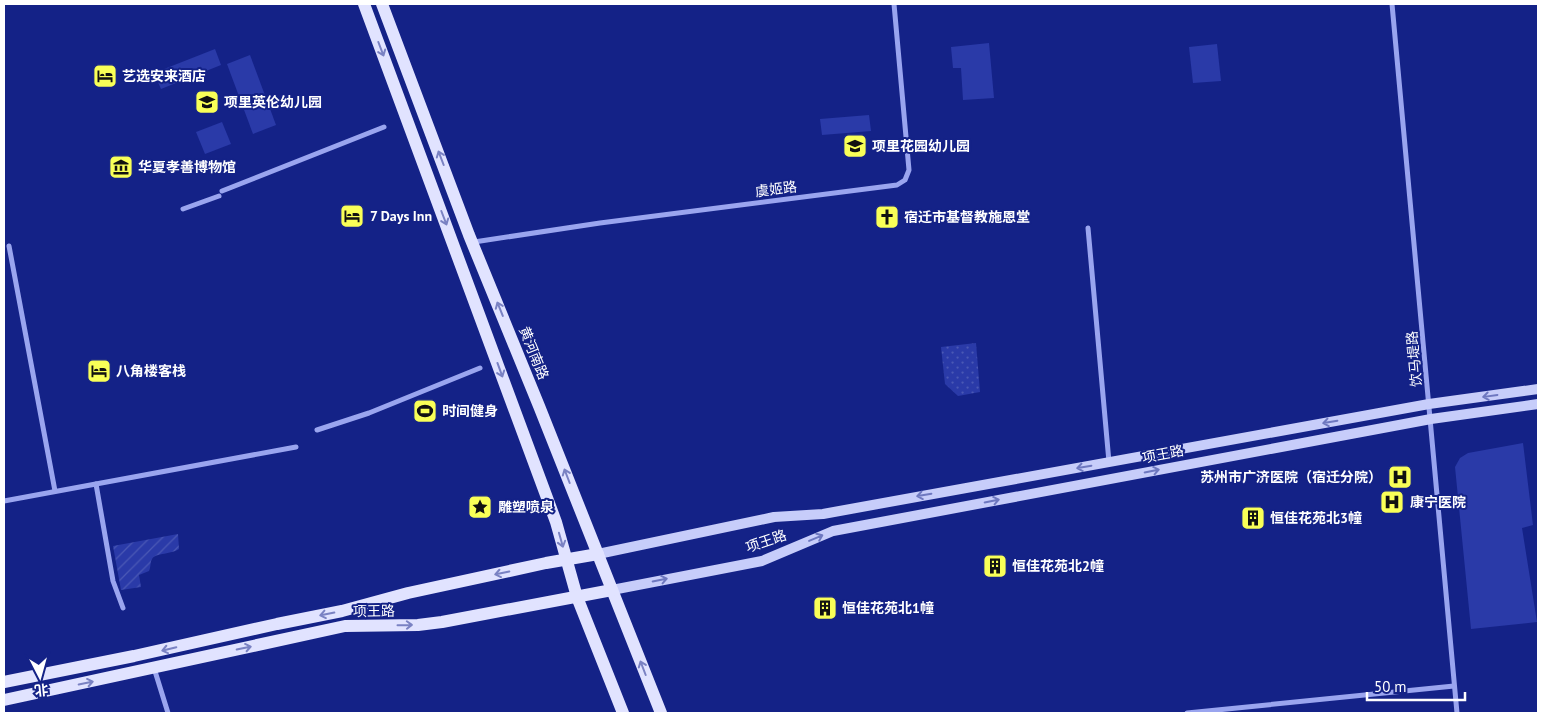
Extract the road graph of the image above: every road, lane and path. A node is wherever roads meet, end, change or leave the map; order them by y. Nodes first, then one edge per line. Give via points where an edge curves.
1 (364, 4) edge
2 (382, 4) edge
3 (894, 4) edge
4 (1392, 4) edge
5 (384, 127) dead end
6 (184, 210) dead end
7 (1088, 228) dead end
8 (473, 242) junction
9 (9, 246) dead end
10 (480, 368) dead end
11 (1538, 389) edge
12 (1429, 404) junction
13 (1538, 404) edge
14 (1431, 419) junction
15 (317, 430) dead end
16 (296, 447) dead end
17 (1109, 462) junction
18 (96, 484) junction
19 (55, 492) junction
20 (4, 501) edge
21 (598, 554) junction
22 (567, 559) junction
23 (612, 590) junction
24 (577, 597) junction
25 (123, 608) dead end
26 (154, 668) junction
27 (4, 682) edge
28 (1454, 686) junction
29 (4, 700) edge
30 (168, 713) edge
31 (623, 713) edge
32 (661, 713) edge
33 (1187, 713) edge
34 (1457, 713) edge

1 -> 22 main road via 553,512
8 -> 2 main road, 黄河南路
3 - 8 street, 虞姬路 via 908,170 906,180 898,185
4 - 12 street, 饮马堤路
5 - 6 street
7 - 17 street
21 -> 8 main road, 黄河南路
9 - 19 street
10 - 15 street via 369,413
11 -> 12 main road, 项王路
12 - 14 street, 饮马堤路
12 -> 17 main road, 项王路
13 - 14 main road, 项王路
23 -> 14 main road, 项王路 via 762,560 833,531
14 - 28 street, 饮马堤路
16 - 18 street
17 -> 21 main road, 项王路 via 823,514 774,517
18 - 19 street
18 - 25 street via 113,581
19 - 20 street
21 - 22 main road, 项王路
21 - 23 main road, 黄河南路
22 - 24 main road
22 -> 27 main road, 项王路 via 408,593 342,611
23 - 24 main road, 项王路
32 -> 23 main road, 黄河南路
26 -> 24 main road, 项王路 via 345,626 418,625
24 - 31 main road
29 -> 26 main road, 项王路
26 - 30 street
28 - 33 street
28 - 34 street, 饮马堤路

